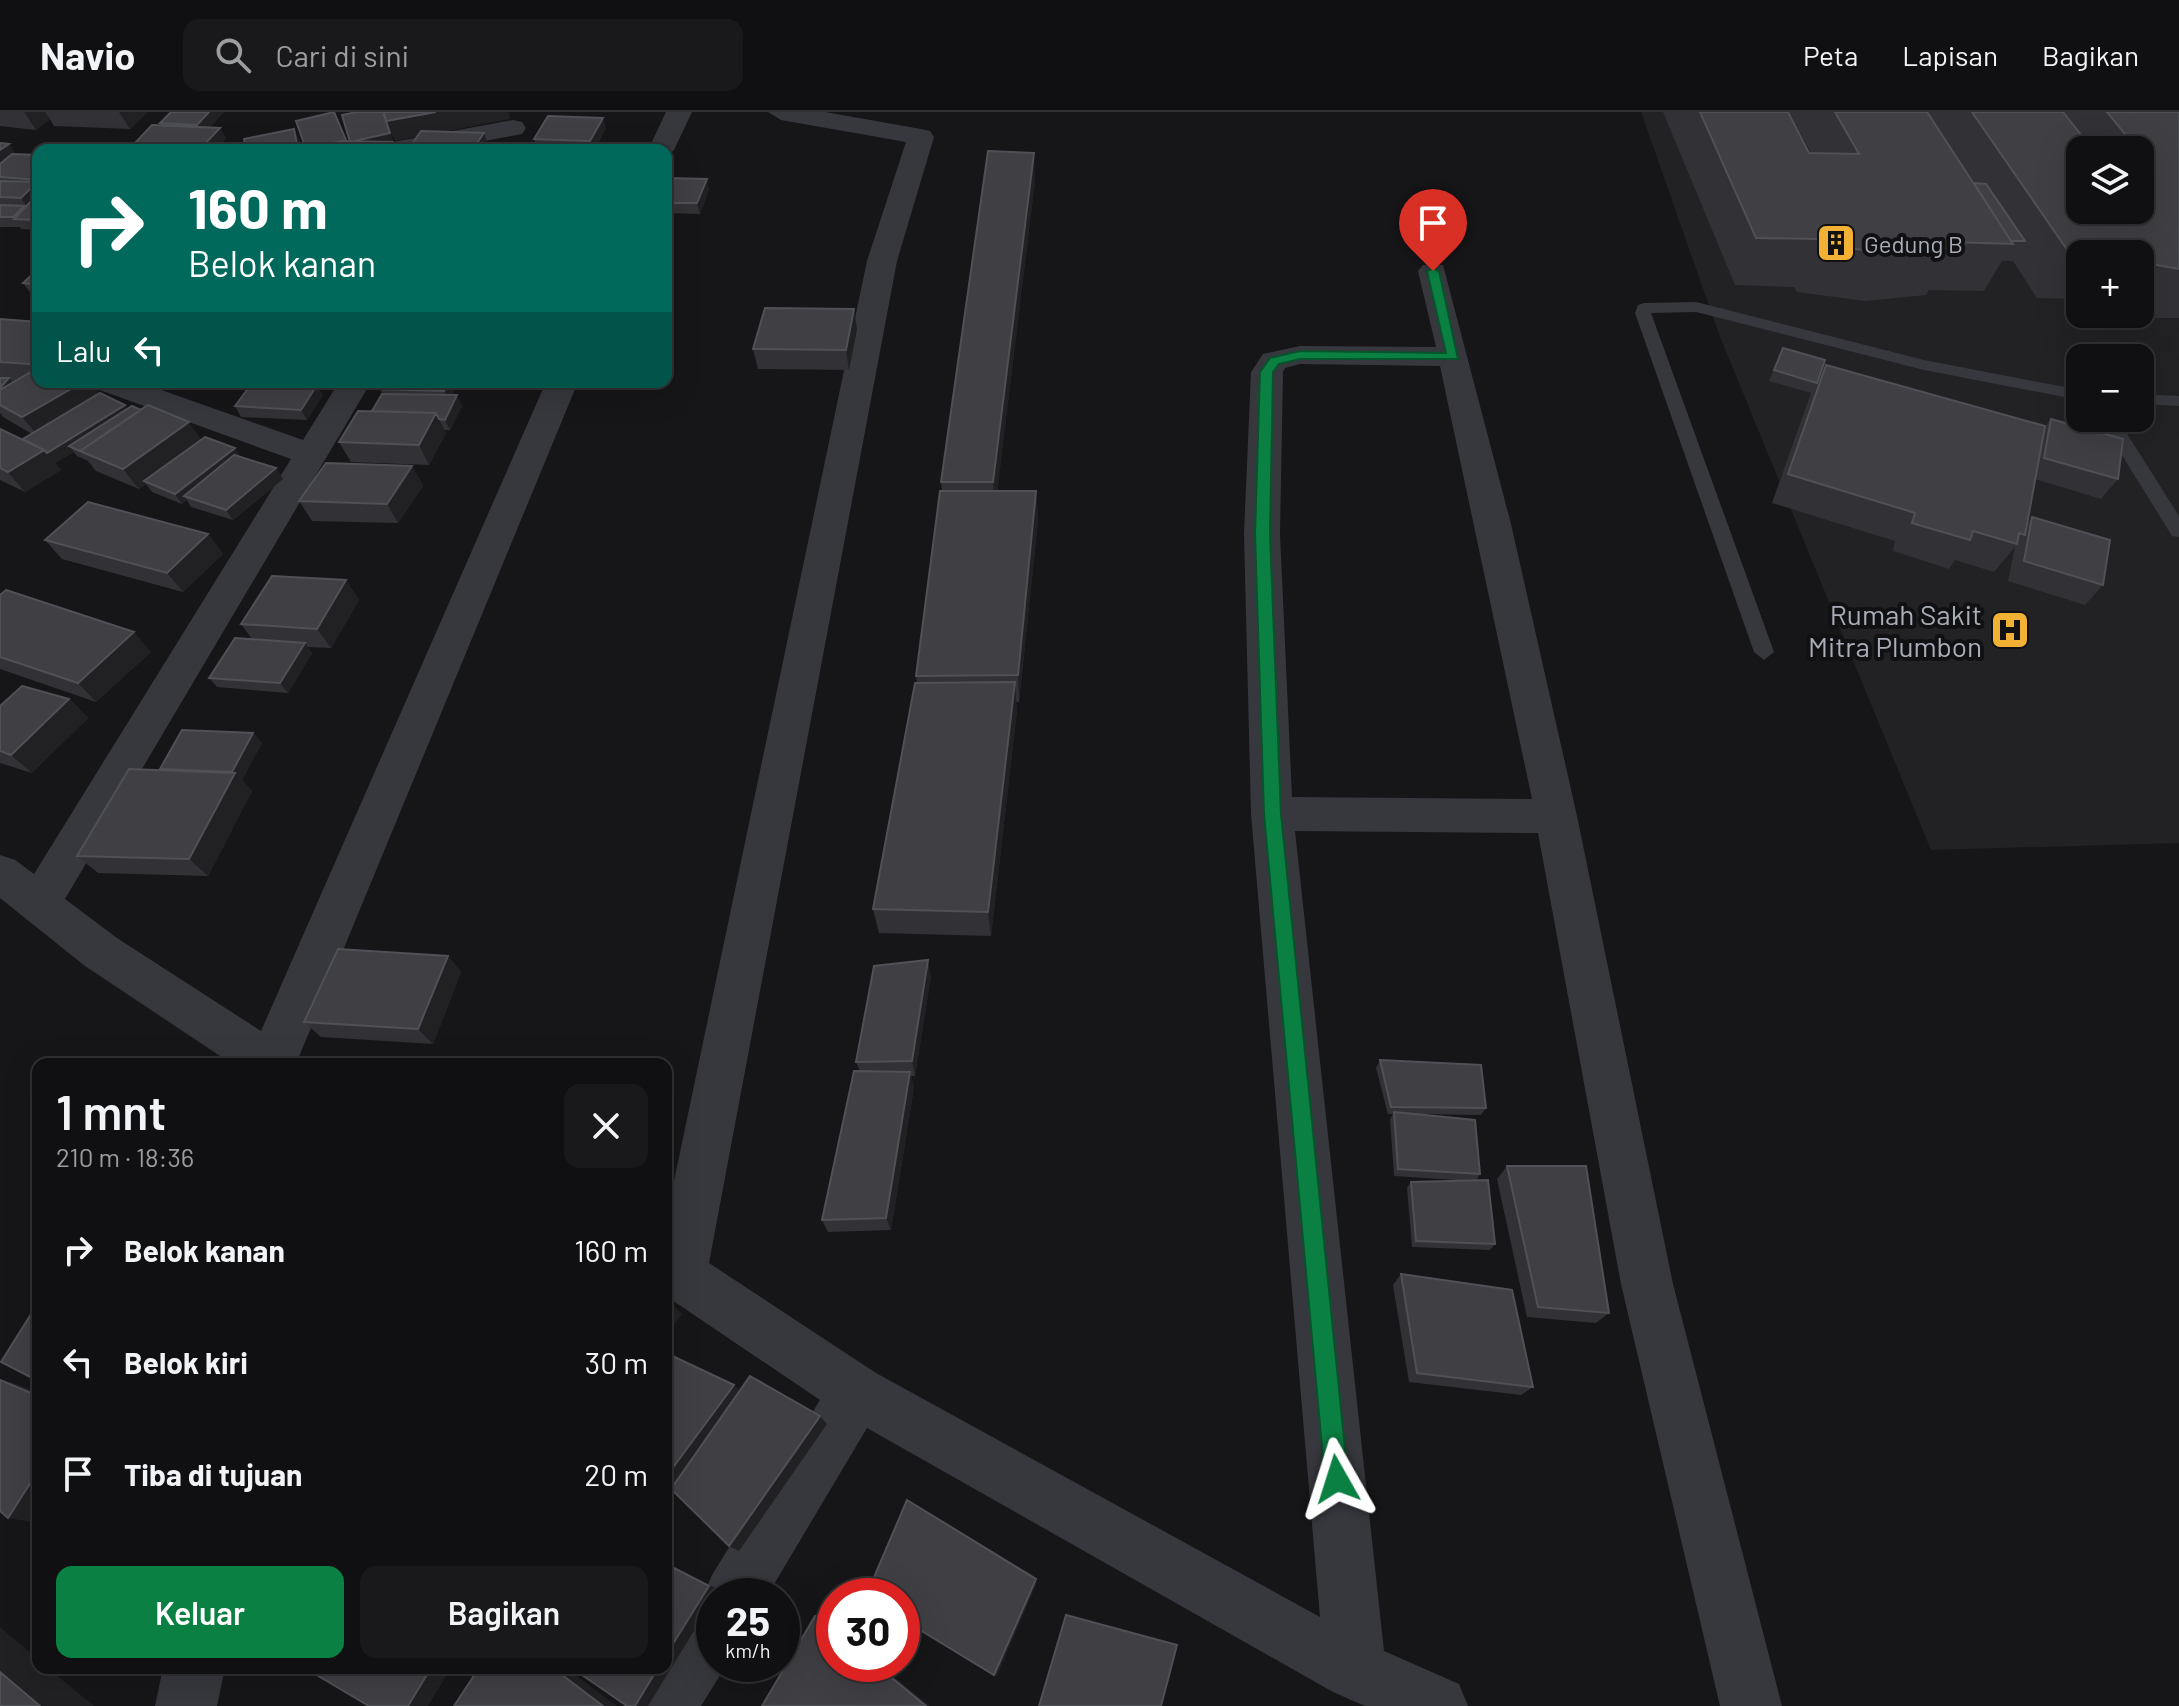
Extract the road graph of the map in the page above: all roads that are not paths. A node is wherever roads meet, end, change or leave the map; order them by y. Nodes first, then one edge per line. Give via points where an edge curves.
1 (679, 112) edge
2 (781, 112) edge
3 (512, 130) edge
4 (429, 144) edge
5 (664, 144) edge
6 (1433, 271) dead end
7 (1453, 357) junction
8 (148, 388) edge
9 (351, 388) edge
10 (559, 388) edge
11 (2066, 392) edge
12 (2154, 400) edge
13 (2179, 401) edge
14 (2117, 432) edge
15 (310, 454) junction
16 (2179, 531) edge
17 (1764, 652) dead end
18 (1272, 814) junction
19 (1556, 816) junction
20 (0, 873) edge
21 (40, 902) junction
22 (263, 1058) edge
23 (273, 1058) edge
24 (673, 1268) edge
25 (857, 1392) junction
26 (744, 1578) edge
27 (696, 1657) edge
28 (1355, 1670) junction
29 (193, 1674) edge
30 (186, 1706) edge
31 (666, 1706) edge
32 (1437, 1706) edge
33 (1751, 1706) edge

1 - 5 street
2 - 24 street via 921,137 882,261
3 - 4 street
6 - 7 street
7 - 18 street via 1300,355 1274,361 1267,372 1262,534
7 - 19 street
8 - 15 street
9 - 15 street
10 - 23 street
11 - 17 lane via 1924,365 1696,307 1644,308
12 - 13 lane
14 - 16 lane
15 - 21 street
18 - 19 street
18 - 28 street
19 - 33 street via 1647,1284
20 - 21 street
21 - 22 street via 101,952
24 - 25 street
25 - 26 street
25 - 28 street
27 - 31 street
28 - 32 street
29 - 30 street

